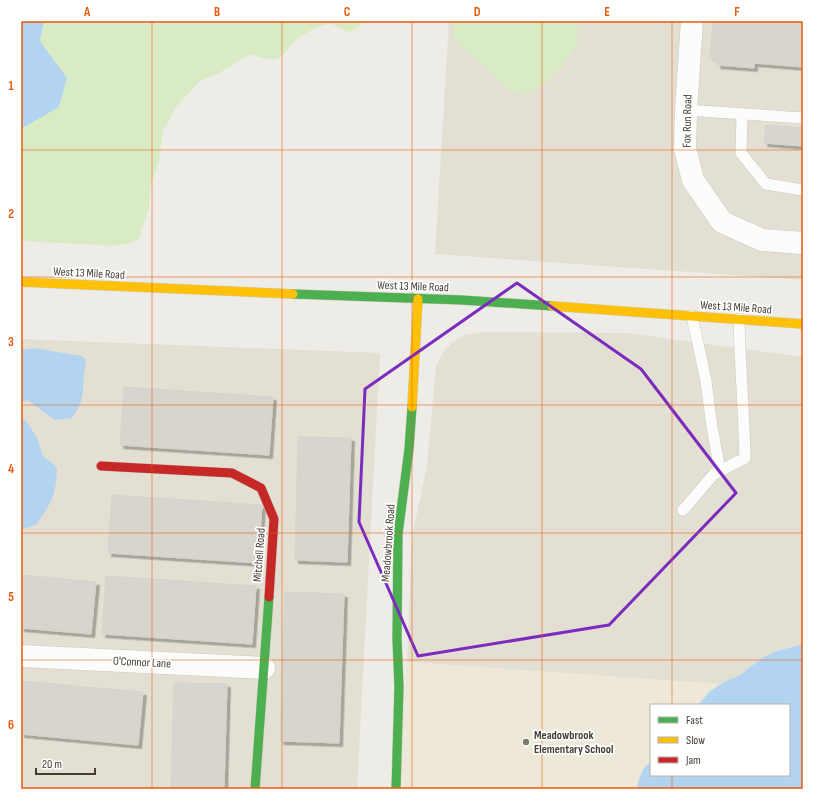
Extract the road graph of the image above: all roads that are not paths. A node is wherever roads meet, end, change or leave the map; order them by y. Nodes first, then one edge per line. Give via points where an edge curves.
1 (692, 21) edge
2 (686, 110) junction
3 (742, 115) junction
4 (803, 118) edge
5 (803, 190) edge
6 (803, 243) edge
7 (21, 282) edge
8 (418, 299) junction
9 (692, 316) junction
10 (739, 319) junction
11 (803, 324) edge
12 (101, 466) dead end
13 (720, 470) junction
14 (683, 510) dead end
15 (21, 656) edge
16 (264, 668) junction
17 (255, 789) edge
18 (396, 789) edge

1 - 2 street, Fox Run Road
2 - 3 lane
2 - 6 street, Fox Run Road via 685,149 693,180 722,222 762,240
3 - 4 lane
3 - 5 lane via 741,153 766,184
7 - 8 street, West 13 Mile Road
8 - 9 street, West 13 Mile Road
8 - 18 street, Meadowbrook Road via 409,450 398,534 399,687
9 - 10 street, West 13 Mile Road
9 - 13 lane via 706,381
10 - 11 street, West 13 Mile Road
10 - 13 lane via 745,458
12 - 16 street, Mitchell Road via 232,473 261,488 274,519
13 - 14 lane
15 - 16 street, O'Connor Lane
16 - 17 street, Mitchell Road

